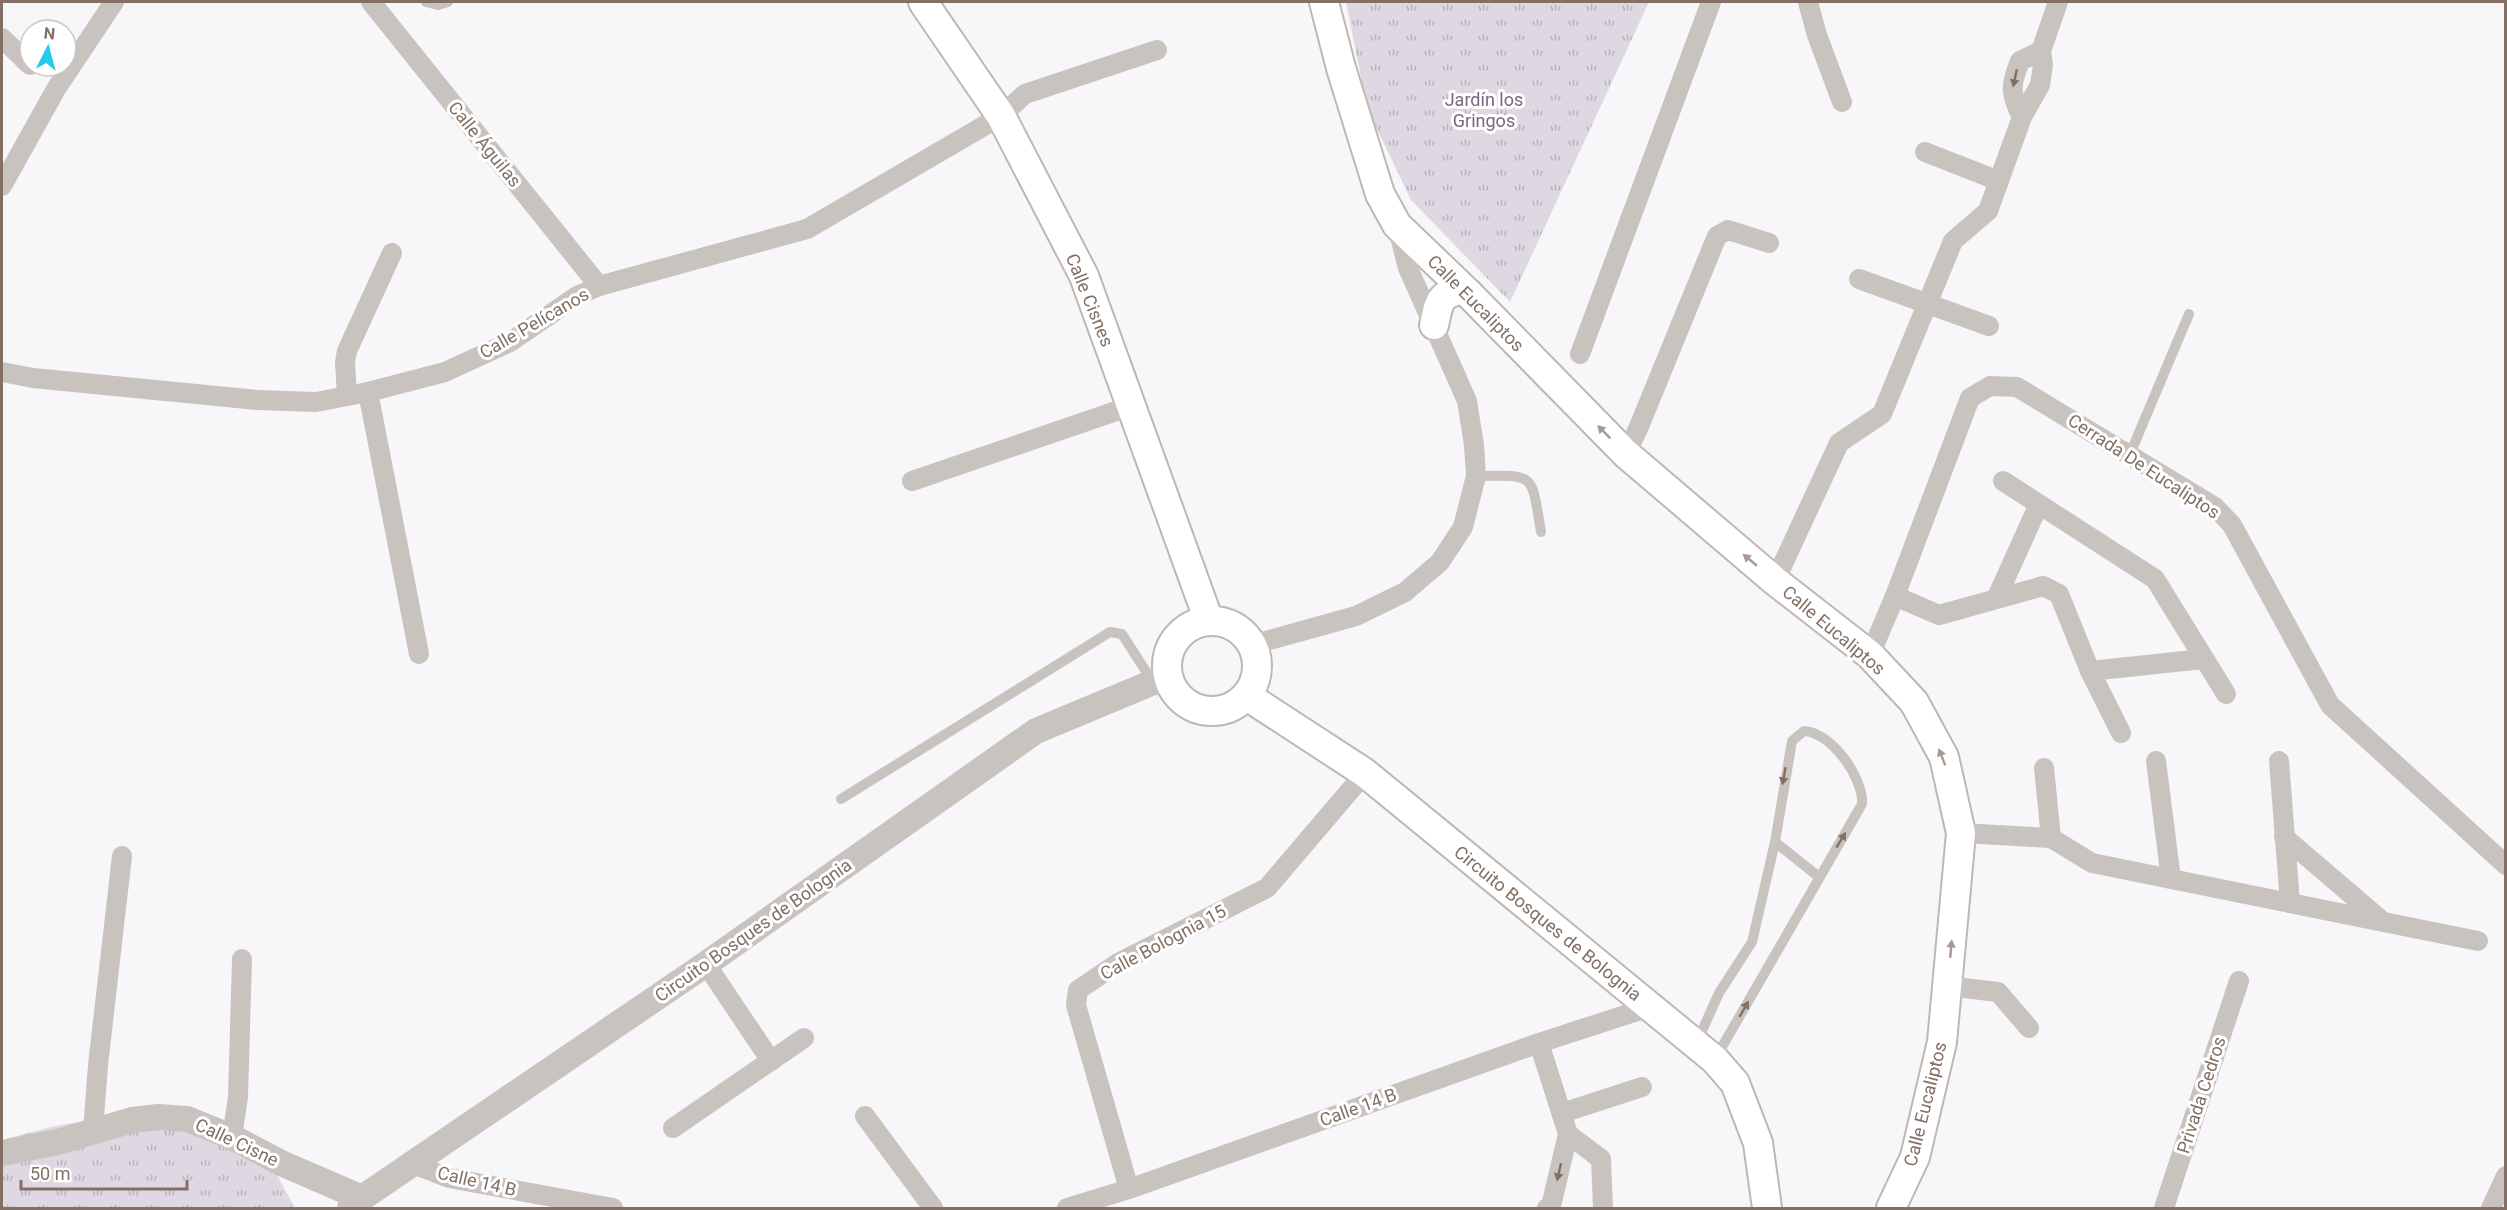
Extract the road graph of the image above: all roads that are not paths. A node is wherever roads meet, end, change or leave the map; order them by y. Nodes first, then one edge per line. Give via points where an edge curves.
1 (114, 2) edge
2 (370, 2) edge
3 (426, 2) edge
4 (448, 2) edge
5 (923, 2) edge
6 (1305, 2) edge
7 (1324, 2) edge
8 (1341, 2) edge
9 (1711, 2) edge
10 (1808, 2) edge
11 (2058, 2) edge
12 (2, 38) edge
13 (1157, 50) dead end
14 (2041, 51) junction
15 (18, 53) edge
16 (1341, 68) junction
17 (45, 78) edge
18 (56, 89) junction
19 (1842, 102) dead end
20 (1001, 116) junction
21 (2022, 117) junction
22 (1925, 152) dead end
23 (1999, 181) junction
24 (2, 186) edge
25 (1397, 225) junction
26 (1769, 243) dead end
27 (392, 253) dead end
28 (1859, 279) dead end
29 (599, 286) junction
30 (1468, 293) junction
31 (1928, 304) junction
32 (2190, 314) dead end
33 (1434, 325) junction
34 (1989, 326) dead end
35 (1580, 354) dead end
36 (2, 372) edge
37 (368, 392) junction
38 (347, 396) junction
39 (1131, 406) junction
40 (1626, 454) junction
41 (2130, 454) junction
42 (1476, 476) junction
43 (912, 481) dead end
44 (2003, 481) dead end
45 (2039, 504) junction
46 (1541, 532) dead end
47 (1775, 581) junction
48 (1895, 596) junction
49 (1997, 597) junction
50 (1209, 621) junction
51 (1252, 645) junction
52 (419, 654) dead end
53 (1870, 655) junction
54 (2204, 659) junction
55 (2090, 671) junction
56 (1160, 678) junction
57 (2226, 694) dead end
58 (1247, 696) junction
59 (2121, 733) dead end
60 (2156, 761) dead end
61 (2279, 761) dead end
62 (2044, 768) dead end
63 (1365, 773) junction
64 (841, 799) dead end
65 (1961, 833) junction
66 (2284, 837) junction
67 (2051, 838) junction
68 (1774, 842) junction
69 (123, 856) dead end
70 (2505, 865) edge
71 (1819, 877) junction
72 (2171, 879) junction
73 (2290, 903) junction
74 (2383, 922) junction
75 (2478, 941) dead end
76 (242, 959) dead end
77 (705, 964) junction
78 (2239, 981) dead end
79 (1947, 986) junction
80 (1650, 1007) junction
81 (2029, 1028) dead end
82 (804, 1038) dead end
83 (1539, 1043) junction
84 (1705, 1052) junction
85 (771, 1061) junction
86 (1642, 1087) dead end
87 (1562, 1113) junction
88 (865, 1116) dead end
89 (673, 1128) dead end
90 (93, 1131) junction
91 (1568, 1134) junction
92 (232, 1137) junction
93 (2, 1153) edge
94 (413, 1164) junction
95 (2505, 1176) edge
96 (1129, 1189) junction
97 (356, 1203) edge
98 (612, 1209) edge
99 (933, 1209) edge
100 (1067, 1209) edge
101 (1547, 1209) edge
102 (1603, 1209) edge
103 (1767, 1209) edge
104 (1891, 1209) edge
105 (2164, 1209) edge
106 (2491, 1209) edge

1 - 18 street
2 - 29 street, Calle Águilas
3 - 4 lane
5 - 20 main road, Calle Cisnes
6 - 16 main road via 1315,39
7 - 16 main road, Calle Eucaliptos
8 - 16 main road via 1348,29
9 - 35 street
10 - 19 street
11 - 14 street
12 - 15 street
13 - 20 street, Calle Pelícanos via 1025,94
14 - 21 street via 2040,85
14 -> 21 street via 2020,61 2013,80 2013,99
16 - 25 main road, Calle Eucaliptos via 1380,194
17 - 18 street
18 - 24 street
20 - 29 street, Calle Pelícanos via 807,230
20 - 39 main road, Calle Cisnes via 1084,276
21 - 23 street
22 - 23 street
23 - 31 street via 1988,211 1953,241
25 - 30 main road, Calle Eucaliptos
25 - 33 street via 1408,268
26 - 40 street via 1728,230 1717,236
27 - 38 street via 347,351
28 - 31 street
29 - 37 street, Calle Pelícanos via 577,296 510,342 446,372
30 - 33 main road via 1449,292 1440,300
40 -> 30 main road, Calle Eucaliptos
31 - 34 street
31 - 47 street via 1882,414 1839,443
32 - 41 lane
33 - 42 street via 1467,401
36 - 38 street, Calle Pelícanos via 257,400 316,402
37 - 38 street, Calle Pelícanos
37 - 52 street
39 - 43 street
39 - 50 main road, Calle Cisnes
47 -> 40 main road, Calle Eucaliptos
41 - 48 street, Cerrada De Eucaliptos via 2017,387 1990,386 1970,398
41 - 70 street, Cerrada De Eucaliptos via 2215,507 2232,525 2330,705
42 - 46 lane via 1518,477 1528,481 1534,491
42 - 51 street via 1463,527 1440,562 1405,592 1356,616
44 - 45 street
45 - 49 street
45 - 54 street via 2155,579
47 - 53 main road, Calle Eucaliptos
48 - 49 street via 1939,615
48 - 53 street, Cerrada De Eucaliptos
49 - 55 street via 2043,585 2059,594
50 - 51 main road via 1234,626
50 - 56 main road via 1176,638
51 - 58 main road via 1258,671
65 -> 53 main road, Calle Eucaliptos via 1944,757 1914,702
54 - 55 street
54 - 57 street
55 - 59 street
56 - 58 main road via 1179,698 1205,712 1235,706
56 - 64 lane via 1122,634 1110,632
56 - 77 street, Circuito Bosques de Bolognia via 1036,731
58 - 63 main road, Circuito Bosques de Bolognia
60 - 72 street
61 - 66 street
62 - 67 street
63 - 80 main road, Circuito Bosques de Bolognia
63 - 96 street, Calle Bolognia 15 via 1267,888 1118,963 1078,990 1076,1005
65 - 67 street
79 -> 65 main road, Calle Eucaliptos
66 - 73 street
66 - 74 street
67 - 72 street via 2092,863
68 - 71 lane
71 -> 68 lane via 1859,810 1862,797 1859,783 1844,759 1816,733 1804,731 1791,741
68 - 84 lane via 1752,942 1719,993
69 - 90 street
84 -> 71 lane
72 - 73 street
73 - 74 street
74 - 75 street
76 - 92 street via 238,1097
77 - 85 street
77 - 94 street, Circuito Bosques de Bolognia
78 - 105 street, Privada Cedros
79 - 81 street via 1998,992
79 - 104 main road, Calle Eucaliptos via 1942,1042 1915,1157
80 - 83 street, Calle 14 B
80 - 84 main road, Circuito Bosques de Bolognia
82 - 85 street
83 - 87 street
83 - 96 street, Calle 14 B
84 - 103 main road, Circuito Bosques de Bolognia via 1735,1083 1758,1143
85 - 89 street
86 - 87 street
87 - 91 street
88 - 99 street
90 - 92 street, Calle Cisne via 158,1117 187,1119
90 - 93 street, Calle Cisne
91 -> 101 street via 1551,1206
91 - 102 street via 1601,1159
92 - 97 street, Calle Cisne
94 - 97 street, Circuito Bosques de Bolognia
94 - 98 street, Calle 14 B via 449,1178
95 - 106 street
96 - 100 street, Calle 14 B

